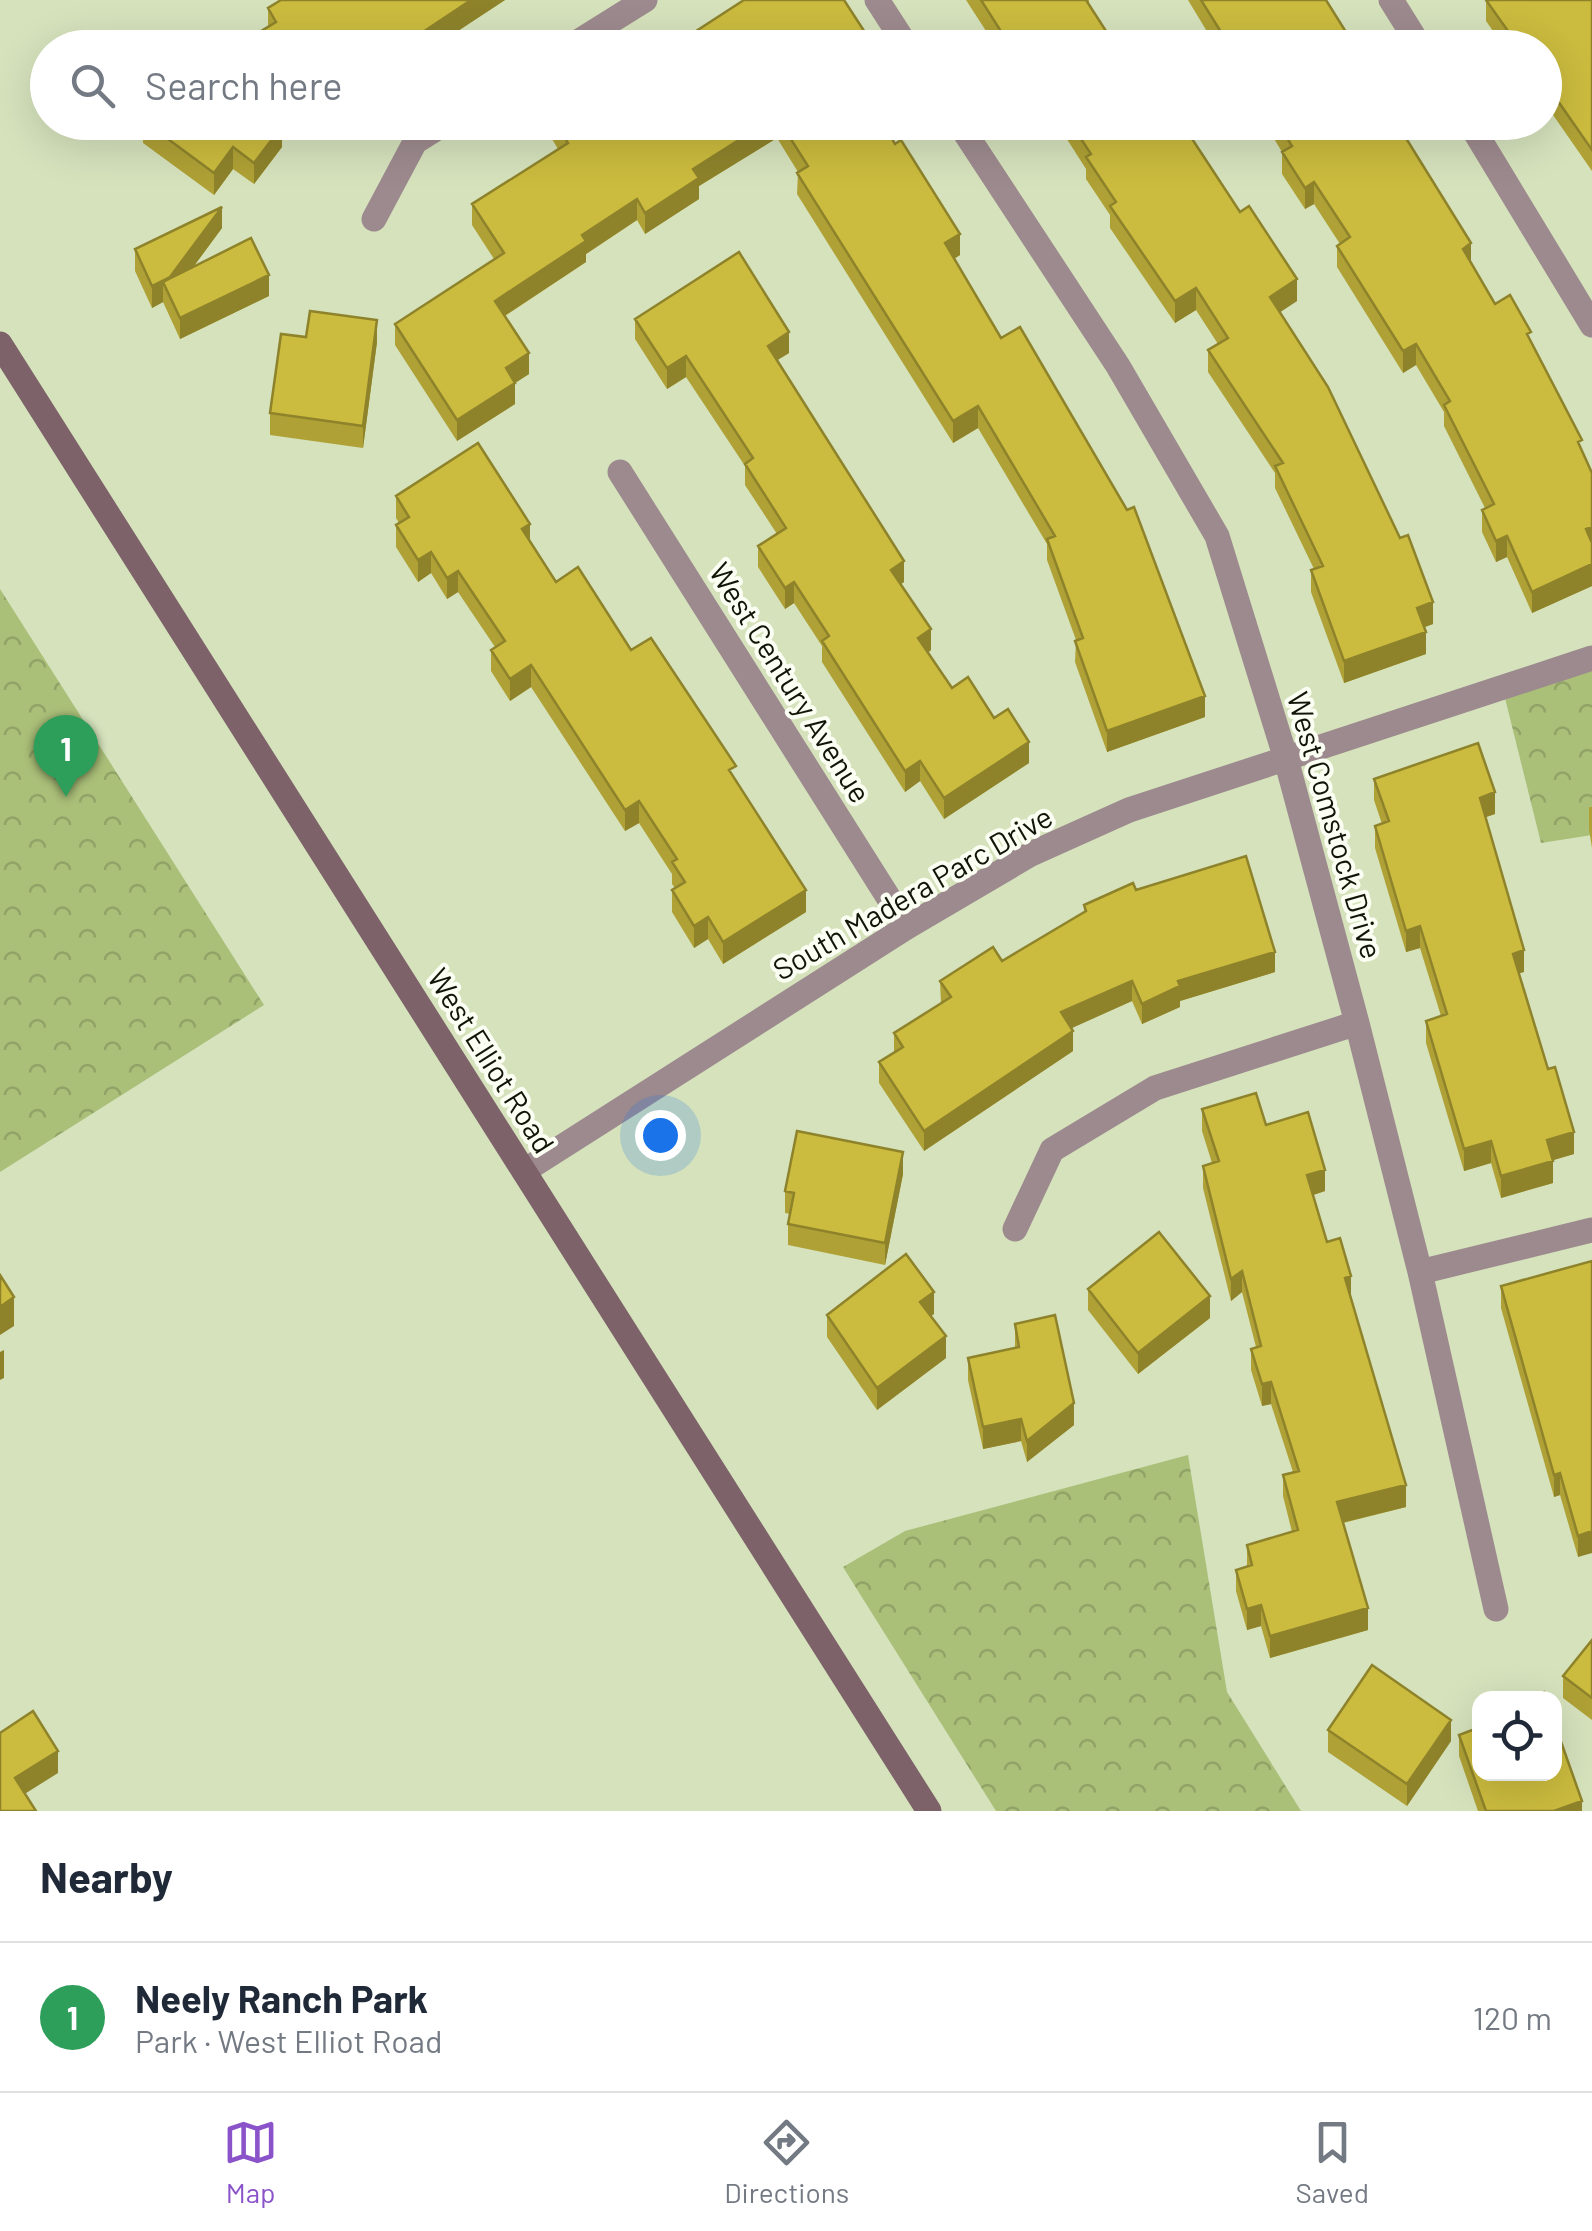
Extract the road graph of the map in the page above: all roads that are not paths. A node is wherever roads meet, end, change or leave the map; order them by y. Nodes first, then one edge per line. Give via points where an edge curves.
1 (645, 0) edge
2 (877, 0) edge
3 (1391, 0) edge
4 (597, 30) edge
5 (896, 30) edge
6 (1410, 30) edge
7 (418, 140) edge
8 (970, 140) edge
9 (1479, 140) edge
10 (374, 219) dead end
11 (1592, 325) edge
12 (4, 358) edge
13 (620, 472) dead end
14 (1592, 658) edge
15 (1286, 759) junction
16 (907, 927) junction
17 (1357, 1023) junction
18 (524, 1171) junction
19 (1016, 1229) dead end
20 (1592, 1230) edge
21 (1420, 1272) junction
22 (1496, 1609) dead end
23 (929, 1811) edge

1 - 4 street
2 - 5 street
3 - 6 street
7 - 10 street
8 - 15 street, West Comstock Drive via 1118,366 1217,536
9 - 11 street
12 - 18 main road, West Elliot Road
13 - 16 street, West Century Avenue
14 - 15 street, South Madera Parc Drive
15 - 16 street, South Madera Parc Drive via 1129,810 1031,854
15 - 17 street, West Comstock Drive
16 - 18 street, South Madera Parc Drive
17 - 19 street via 1155,1088 1066,1141 1052,1150
17 - 21 street, West Comstock Drive
18 - 23 main road, West Elliot Road
20 - 21 street
21 - 22 street, West Comstock Drive

